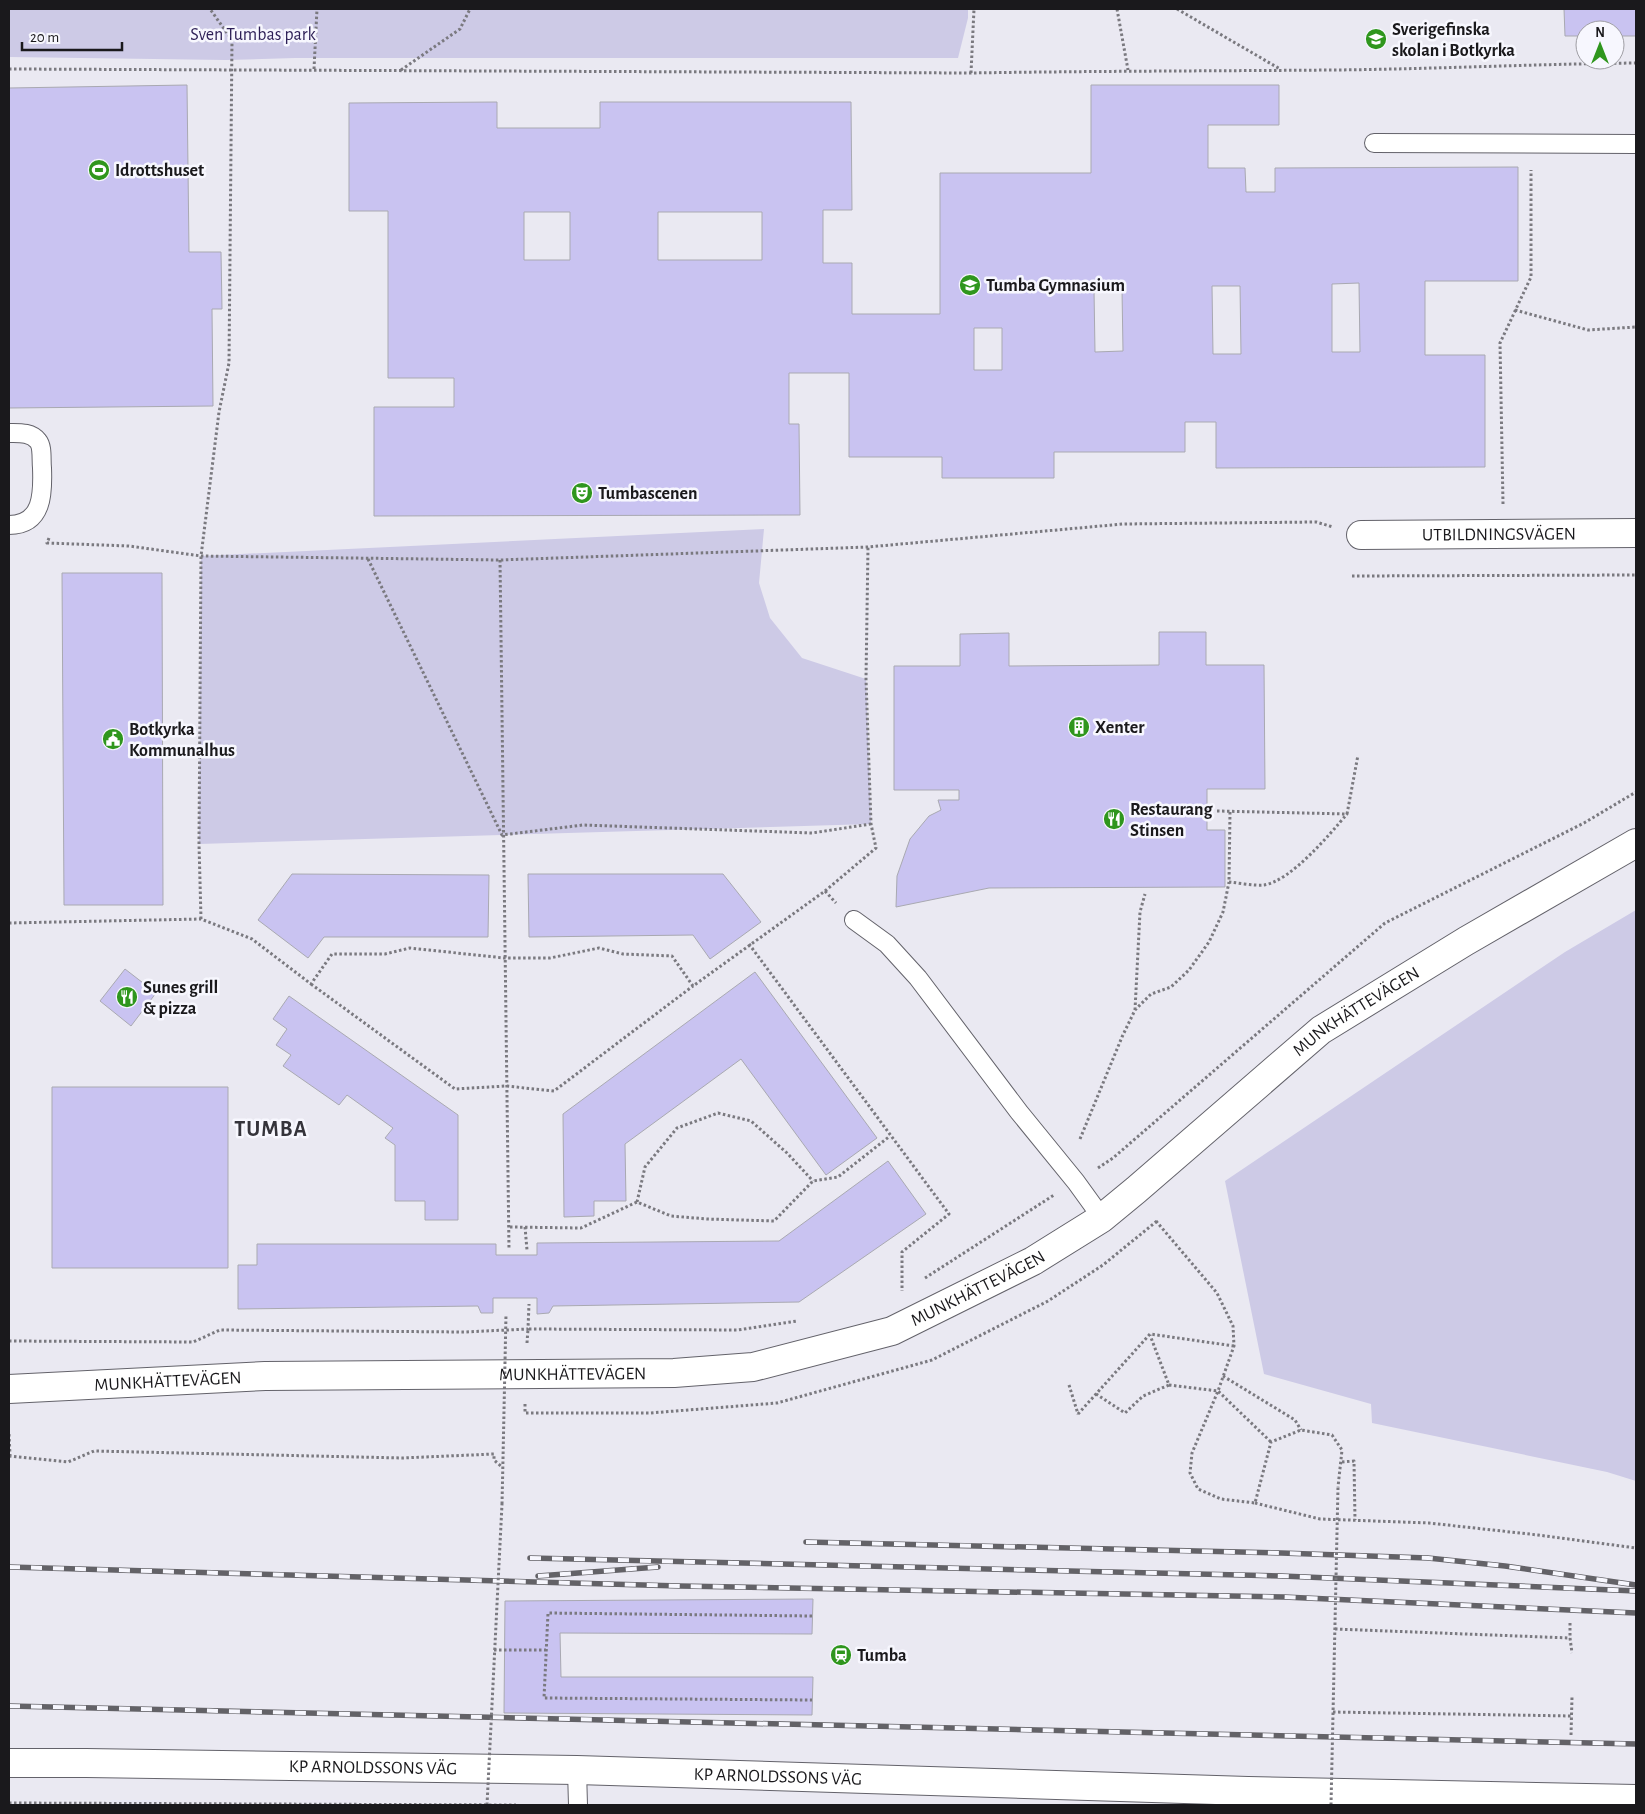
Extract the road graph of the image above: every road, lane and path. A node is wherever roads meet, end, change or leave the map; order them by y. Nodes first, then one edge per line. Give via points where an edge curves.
1 (210, 9) edge
2 (317, 9) edge
3 (470, 9) edge
4 (974, 9) edge
5 (1118, 9) edge
6 (1177, 9) edge
7 (1636, 63) edge
8 (9, 69) edge
9 (232, 69) junction
10 (314, 69) junction
11 (401, 70) junction
12 (1128, 70) junction
13 (1281, 70) junction
14 (971, 73) junction
15 (1374, 143) dead end
16 (1531, 143) junction
17 (1636, 144) edge
18 (1515, 310) junction
19 (1636, 327) edge
20 (9, 433) edge
21 (1503, 504) dead end
22 (9, 525) edge
23 (1636, 533) edge
24 (50, 535) dead end
25 (1361, 535) joint
26 (868, 548) junction
27 (200, 556) junction
28 (368, 559) junction
29 (500, 560) junction
30 (1636, 575) edge
31 (1352, 576) dead end
32 (1358, 755) dead end
33 (1217, 811) dead end
34 (1230, 812) junction
35 (1347, 814) junction
36 (871, 824) junction
37 (502, 835) junction
38 (1636, 843) edge
39 (1229, 882) junction
40 (825, 891) junction
41 (1145, 894) dead end
42 (201, 919) junction
43 (854, 920) joint
44 (9, 923) edge
45 (749, 944) junction
46 (504, 958) junction
47 (311, 984) junction
48 (693, 986) junction
49 (1135, 1010) junction
50 (506, 1086) junction
51 (890, 1136) junction
52 (1080, 1139) dead end
53 (813, 1181) junction
54 (1136, 1190) junction
55 (637, 1202) junction
56 (1102, 1218) junction
57 (510, 1227) junction
58 (525, 1227) junction
59 (509, 1250) dead end
60 (527, 1250) dead end
61 (902, 1292) dead end
62 (529, 1304) dead end
63 (506, 1314) dead end
64 (1150, 1334) junction
65 (9, 1341) edge
66 (1234, 1346) junction
67 (1223, 1376) junction
68 (1069, 1385) dead end
69 (1169, 1385) junction
70 (9, 1389) edge
71 (1218, 1391) junction
72 (1096, 1394) junction
73 (1300, 1430) junction
74 (9, 1434) edge
75 (1271, 1442) junction
76 (9, 1456) edge
77 (1342, 1462) junction
78 (502, 1467) junction
79 (1255, 1503) junction
80 (1355, 1520) junction
81 (1636, 1548) edge
82 (812, 1616) dead end
83 (1570, 1622) dead end
84 (1335, 1629) junction
85 (1570, 1638) junction
86 (494, 1650) junction
87 (546, 1650) junction
88 (1572, 1653) dead end
89 (1572, 1697) dead end
90 (812, 1700) dead end
91 (1332, 1712) junction
92 (1572, 1716) junction
93 (1571, 1735) dead end
94 (9, 1763) edge
95 (578, 1770) junction
96 (1636, 1799) edge
97 (9, 1803) edge
98 (1549, 1803) edge
99 (487, 1805) edge
100 (516, 1805) edge
101 (578, 1805) edge
102 (1331, 1805) edge

1 - 9 path via 232,40
2 - 10 path
3 - 11 path via 460,29
4 - 14 path
5 - 12 path
6 - 13 path
7 - 13 path
8 - 9 path
9 - 10 path
9 - 27 path via 229,363 219,412
10 - 11 path
11 - 14 path
12 - 13 path
12 - 14 path
15 - 16 lane
16 - 17 lane
16 - 18 path via 1531,277
18 - 19 path via 1588,330
18 - 21 path via 1500,343
20 - 22 lane via 26,433 38,441 42,485 40,505 31,518
23 - 25 street, UTBILDNINGSVÄGEN
24 - 27 path via 47,543 130,546
25 - 26 path via 1316,522 1124,524
26 - 29 path
26 - 36 path via 866,679
27 - 28 path
27 - 42 path
28 - 29 path
28 - 37 path
29 - 37 path
30 - 31 path
32 - 35 path
33 - 34 path
34 - 35 path
34 - 39 path
35 - 39 path via 1306,859 1283,876 1265,885
36 - 37 path via 812,833 583,825
36 - 40 path via 876,848
37 - 46 path
38 - 54 street, MUNKHÄTTEVÄGEN via 1466,940 1321,1030
39 - 49 path via 1223,912 1209,942 1190,970 1172,987 1151,994
40 - 43 path
40 - 45 path
41 - 49 path via 1140,912
42 - 44 path
42 - 47 path via 252,939
43 - 56 lane via 887,944 918,978
45 - 48 path
45 - 51 path
46 - 47 path via 410,948 385,954 332,954
46 - 48 path via 550,958 599,948 624,954 672,956
46 - 50 path
47 - 50 path via 455,1089
48 - 50 path via 554,1091
49 - 52 path
50 - 57 path
51 - 53 path via 838,1177
51 - 61 path via 949,1214 902,1252
53 - 55 path via 774,1221 671,1216
53 - 55 path via 751,1122 718,1113 677,1128 645,1166
54 - 56 street, MUNKHÄTTEVÄGEN
54 - 66 path via 1217,1294 1233,1326
55 - 58 path via 582,1228
56 - 70 street, MUNKHÄTTEVÄGEN via 1033,1261 892,1331 752,1367 674,1372 265,1376
57 - 58 path
57 - 59 path
58 - 60 path
62 - 65 path via 528,1329 464,1332 220,1330 193,1342
63 - 78 path, bridge
64 - 66 path
64 - 69 path
64 - 72 path
66 - 67 path
67 - 71 path
67 - 73 path via 1295,1420
68 - 72 path via 1078,1414
69 - 71 path
69 - 72 path via 1143,1396 1126,1413
71 - 75 path
71 - 79 path via 1192,1453 1190,1473 1198,1489 1221,1500
73 - 75 path
73 - 77 path via 1332,1436 1342,1450
74 - 76 path
75 - 79 path
76 - 78 path via 68,1462 94,1451 402,1458 494,1454 494,1460
77 - 80 path via 1354,1461
77 - 84 path, bridge via 1338,1487
78 - 86 path, bridge
79 - 80 path via 1320,1519
80 - 81 path via 1429,1523
82 - 87 path via 548,1613
83 - 85 path
84 - 85 path
84 - 91 path, bridge
85 - 88 path
86 - 87 path
86 - 99 path, bridge
87 - 90 path via 544,1698
89 - 92 path
91 - 92 path
91 - 102 path, bridge
92 - 93 path
94 - 95 street, KP ARNOLDSSONS VÄG
95 - 98 street, KP ARNOLDSSONS VÄG
95 - 101 lane
96 - 98 street, KP ARNOLDSSONS VÄG
97 - 100 path

